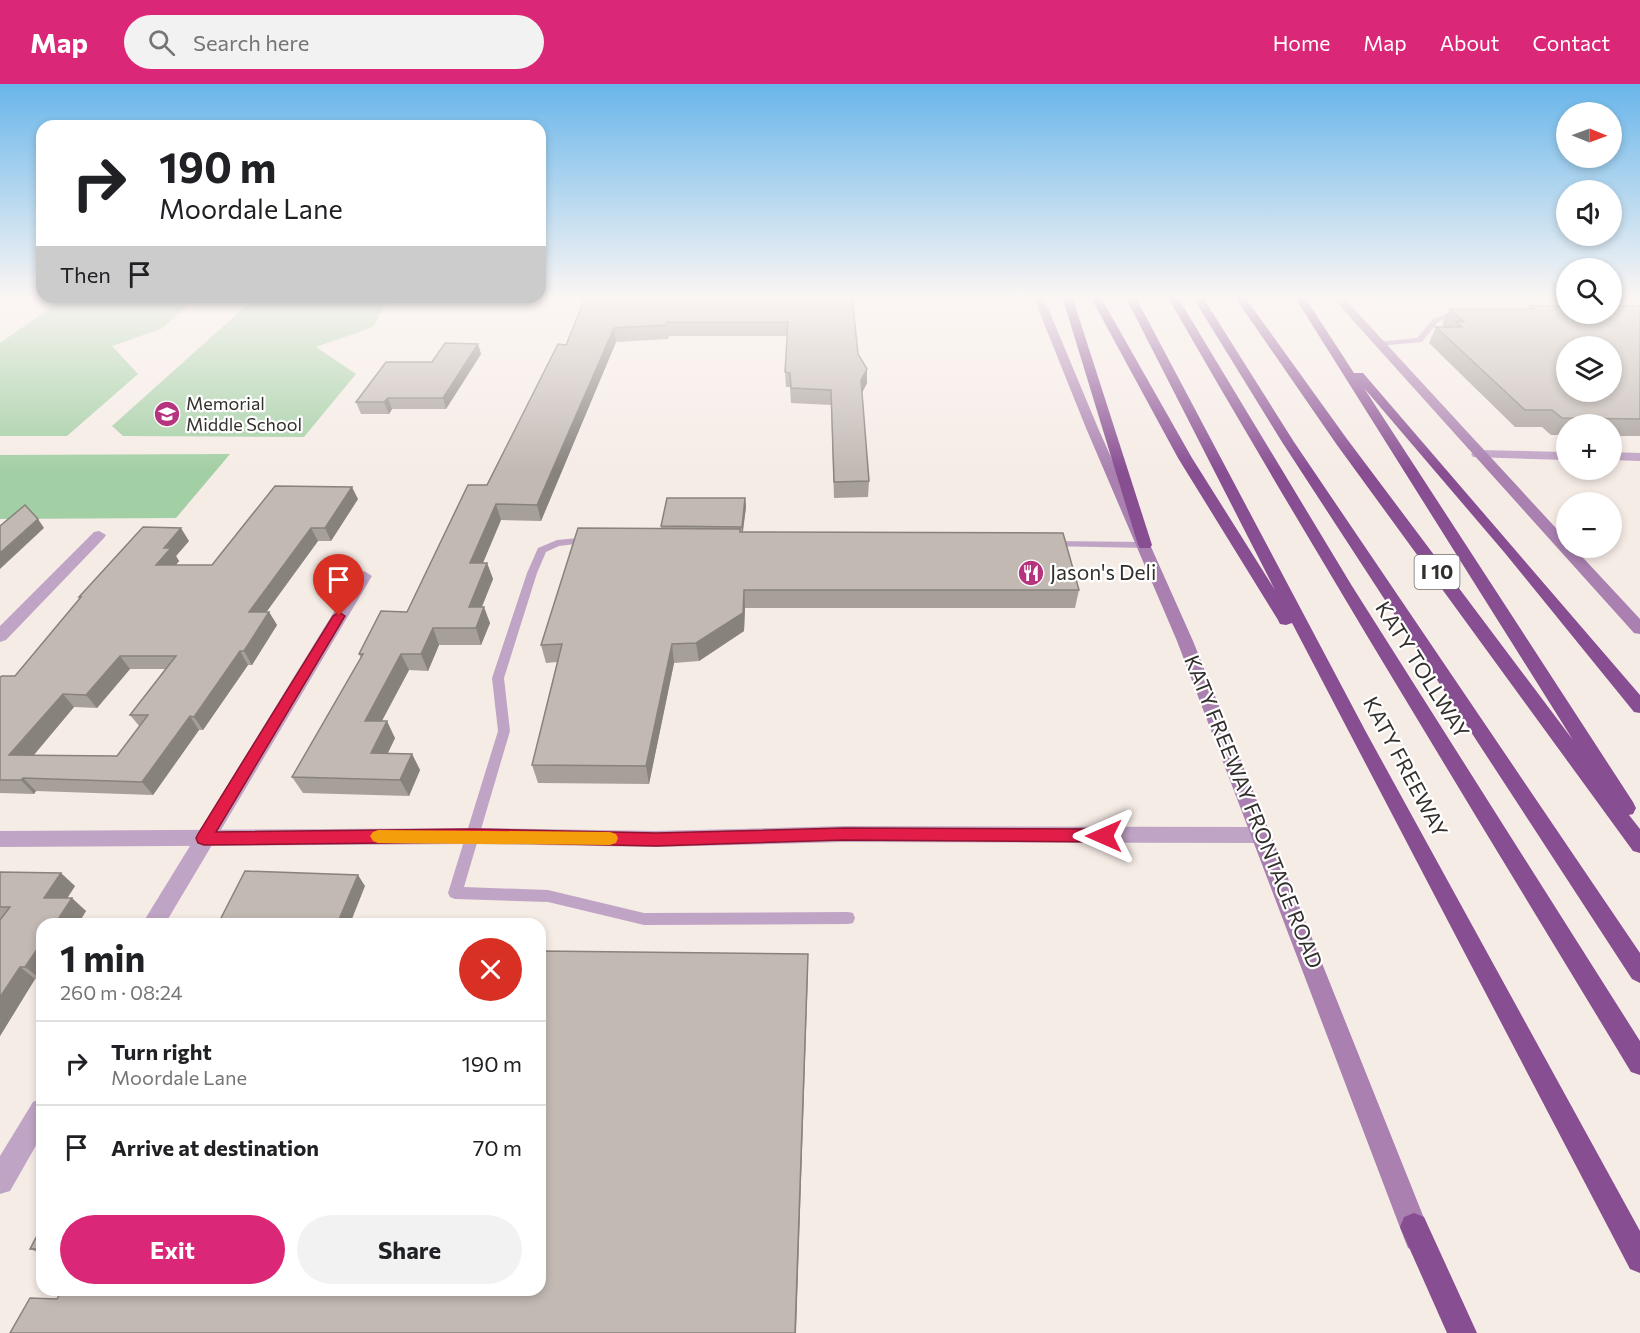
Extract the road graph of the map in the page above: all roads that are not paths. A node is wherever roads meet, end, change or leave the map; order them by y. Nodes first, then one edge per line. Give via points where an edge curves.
1 (1062, 354) edge
2 (1085, 354) edge
3 (1127, 354) edge
4 (1160, 354) edge
5 (1206, 354) edge
6 (1234, 354) edge
7 (1281, 354) edge
8 (1336, 354) edge
9 (1342, 354) edge
10 (1387, 354) edge
11 (1478, 454) junction
12 (1556, 456) edge
13 (1622, 456) edge
14 (1640, 457) edge
15 (99, 535) dead end
16 (596, 540) edge
17 (1503, 542) junction
18 (1045, 544) edge
19 (1145, 545) junction
20 (364, 576) dead end
21 (1640, 629) edge
22 (0, 636) edge
23 (1640, 696) edge
24 (1640, 707) edge
25 (1357, 732) junction
26 (1640, 830) edge
27 (1262, 835) junction
28 (473, 836) junction
29 (204, 838) junction
30 (0, 839) edge
31 (1640, 845) edge
32 (157, 918) edge
33 (848, 918) dead end
34 (1640, 972) edge
35 (1640, 1063) edge
36 (36, 1121) edge
37 (0, 1181) edge
38 (1414, 1227) junction
39 (1640, 1260) edge
40 (1453, 1333) edge
41 (1462, 1333) edge

1 - 19 main road, KATY FREEWAY FRONTAGE ROAD
2 - 19 highway
3 - 25 highway via 1185,458
4 - 25 highway, KATY FREEWAY
5 - 35 highway, KATY TOLLWAY
6 - 34 highway, KATY TOLLWAY
7 - 31 highway, I 10
8 - 26 highway
9 - 17 highway
10 - 11 main road
11 - 12 street
11 - 21 main road
13 - 14 street
15 - 22 street
16 - 28 lane via 557,543 542,550 532,573 498,678 504,731
17 - 23 highway
17 - 24 highway
18 - 19 lane
19 - 27 main road, KATY FREEWAY FRONTAGE ROAD
20 - 29 street
25 - 39 highway, KATY FREEWAY
27 - 28 street via 844,834 656,839
27 - 38 main road, KATY FREEWAY FRONTAGE ROAD
28 - 29 street
28 - 33 lane via 455,893 548,896 644,919
29 - 30 street
29 - 32 street
36 - 37 street
38 - 40 main road, KATY FREEWAY FRONTAGE ROAD
38 - 41 highway

